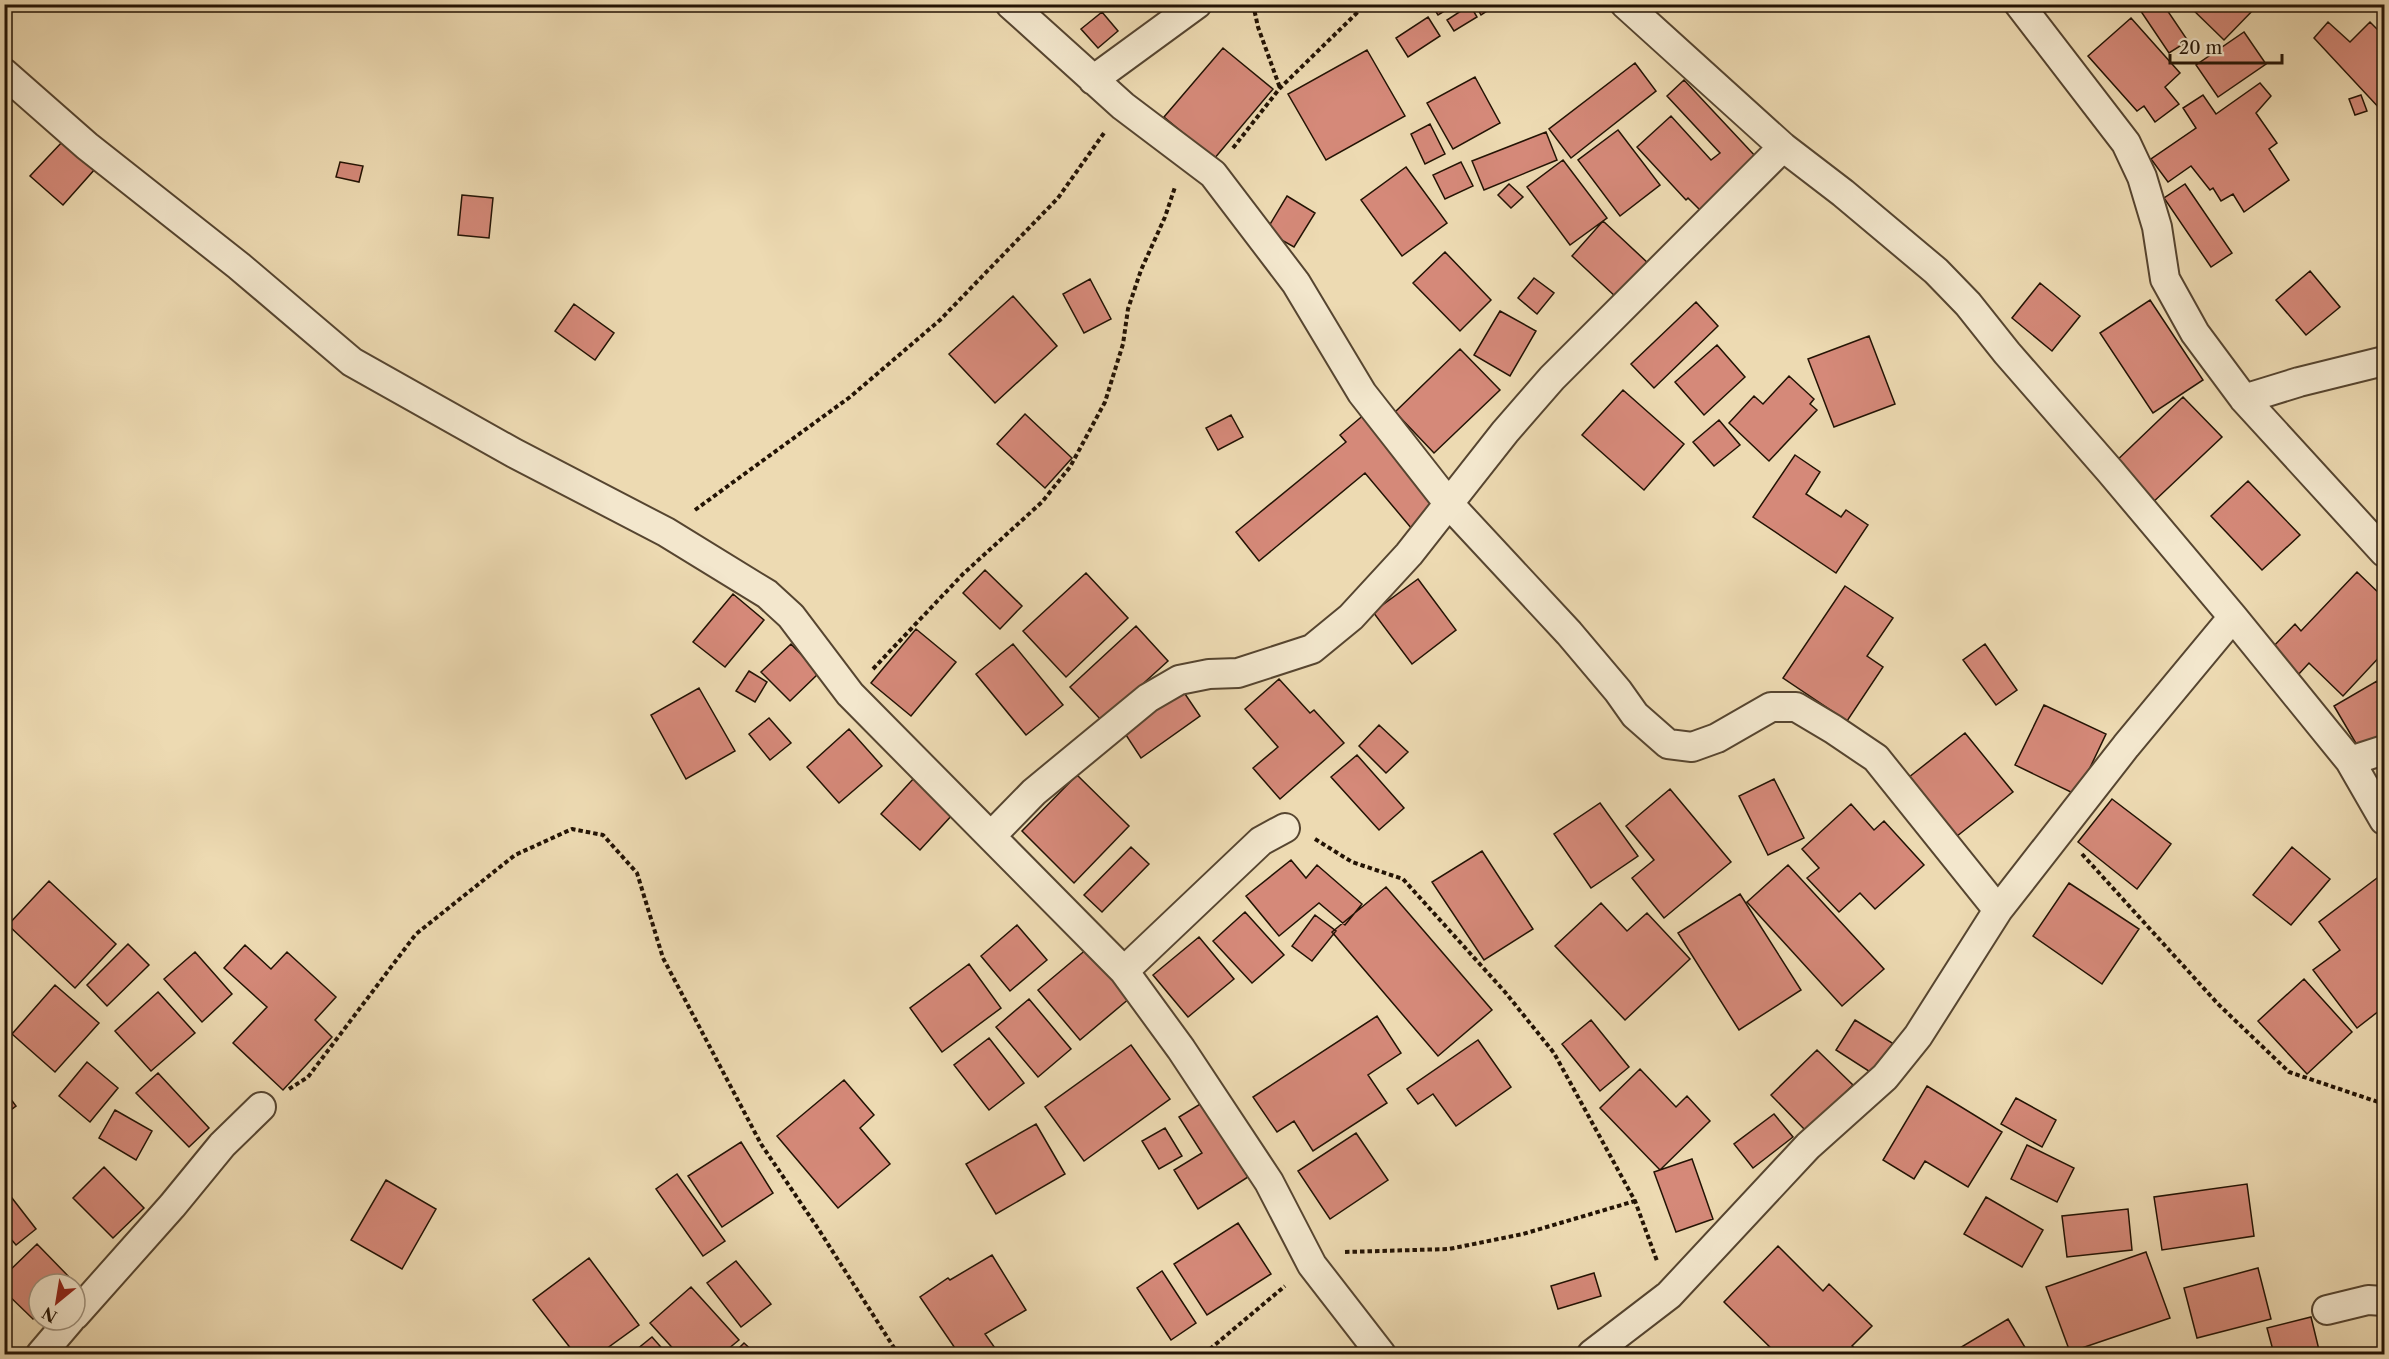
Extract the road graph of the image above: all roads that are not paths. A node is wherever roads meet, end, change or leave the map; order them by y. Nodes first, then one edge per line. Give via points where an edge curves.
1 (1010, 4) edge
2 (1197, 4) edge
3 (1625, 4) edge
4 (2019, 4) edge
5 (4, 73) edge
6 (1093, 80) junction
7 (1783, 147) junction
8 (2385, 361) edge
9 (2244, 399) junction
10 (1449, 504) junction
11 (2385, 552) edge
12 (2233, 617) junction
13 (2385, 750) edge
14 (2350, 761) junction
15 (2385, 820) edge
16 (1285, 828) road end
17 (991, 836) junction
18 (1998, 910) junction
19 (1124, 971) junction
20 (261, 1107) road end
21 (2385, 1301) edge
22 (87, 1302) edge
23 (2327, 1310) dead end
24 (60, 1332) edge
25 (41, 1354) edge
26 (1381, 1354) edge
27 (1592, 1354) edge

1 - 6 street
2 - 6 street
3 - 7 street
4 - 9 street via 2126,143 2142,177 2157,227 2165,279 2195,333
5 - 17 street via 87,146 239,266 352,362 666,532 767,594 791,616 850,694
6 - 10 street via 1213,174 1296,283 1362,393
7 - 10 street via 1552,378
7 - 12 street via 1936,270
8 - 9 street
9 - 11 street
10 - 17 street via 1351,616 1312,649 1238,673 1179,680 1148,698 1034,792
10 - 18 street via 1569,633 1635,715 1668,744 1692,747 1717,738 1771,707 1796,707 1876,758
12 - 14 street
12 - 18 street
13 - 14 street
14 - 15 street
16 - 19 street via 1261,841
17 - 19 street
18 - 27 street via 1917,1036 1885,1077 1808,1146 1669,1295
19 - 26 street via 1269,1182 1308,1259
20 - 22 street via 222,1145
21 - 23 street via 2368,1300
24 - 25 street

